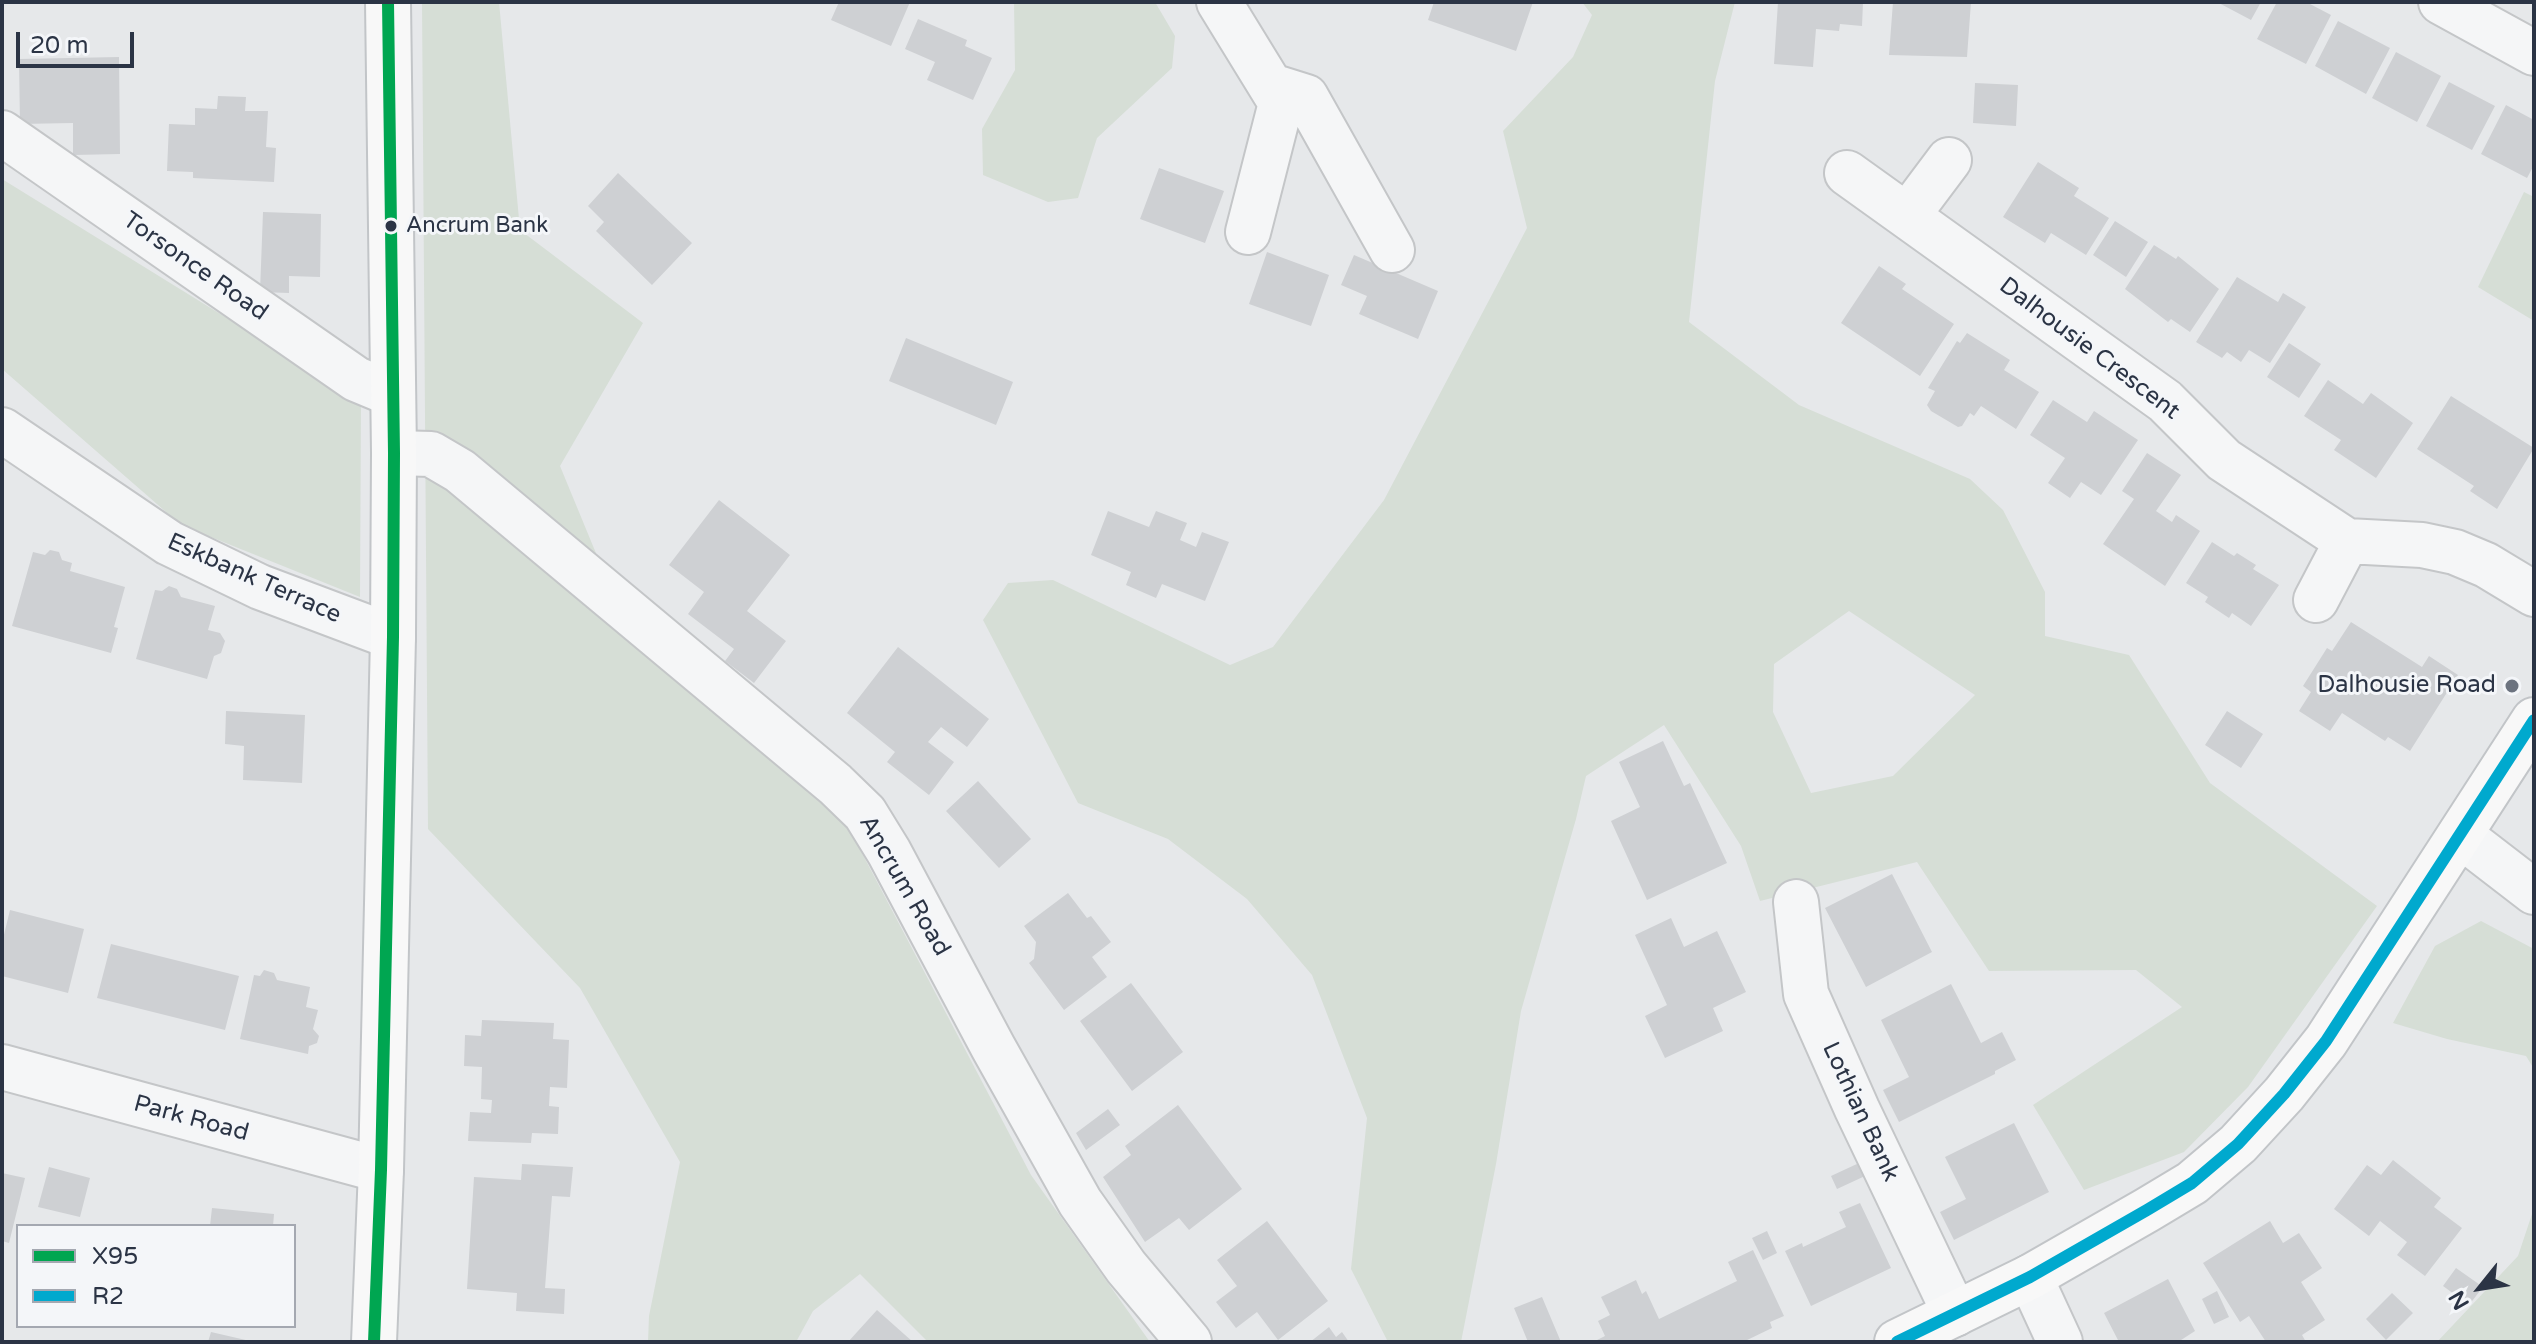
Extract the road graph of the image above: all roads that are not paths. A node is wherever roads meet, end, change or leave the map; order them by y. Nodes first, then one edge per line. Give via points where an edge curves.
1 (388, 2) edge
2 (1219, 2) edge
3 (2441, 2) edge
4 (2534, 53) edge
5 (1267, 81) junction
6 (2, 133) edge
7 (1949, 160) dead end
8 (1847, 173) dead end
9 (1907, 216) junction
10 (1248, 232) dead end
11 (1392, 250) dead end
12 (392, 394) junction
13 (2, 430) edge
14 (394, 453) junction
15 (2347, 541) junction
16 (2534, 594) edge
17 (2316, 600) dead end
18 (392, 626) junction
19 (2534, 720) edge
20 (2460, 835) junction
21 (2534, 892) edge
22 (1796, 902) dead end
23 (2, 1067) edge
24 (381, 1170) junction
25 (2030, 1277) junction
26 (1955, 1314) junction
27 (374, 1342) edge
28 (1189, 1342) edge
29 (1897, 1342) edge
30 (2060, 1342) edge

1 - 12 main road
2 - 5 street
3 - 4 street
5 - 10 street via 1281,103
5 - 11 street via 1306,97
6 - 12 street, Torsonce Road via 356,379
7 - 9 street
8 - 9 street, Dalhousie Crescent
9 - 15 street, Dalhousie Crescent via 2165,401 2224,460
12 - 14 main road
13 - 18 street, Eskbank Terrace via 169,543 260,587
14 - 18 main road
14 - 28 street, Ancrum Road via 431,454 460,471 865,813 1080,1202
15 - 16 street via 2455,552
15 - 17 street
18 - 24 main road
19 - 20 main road
20 - 21 street
20 - 25 main road via 2326,1041 2238,1144 2192,1183
22 - 26 street, Lothian Bank via 1806,994
23 - 24 street, Park Road
24 - 27 main road
25 - 26 main road
25 - 30 street
26 - 29 main road

